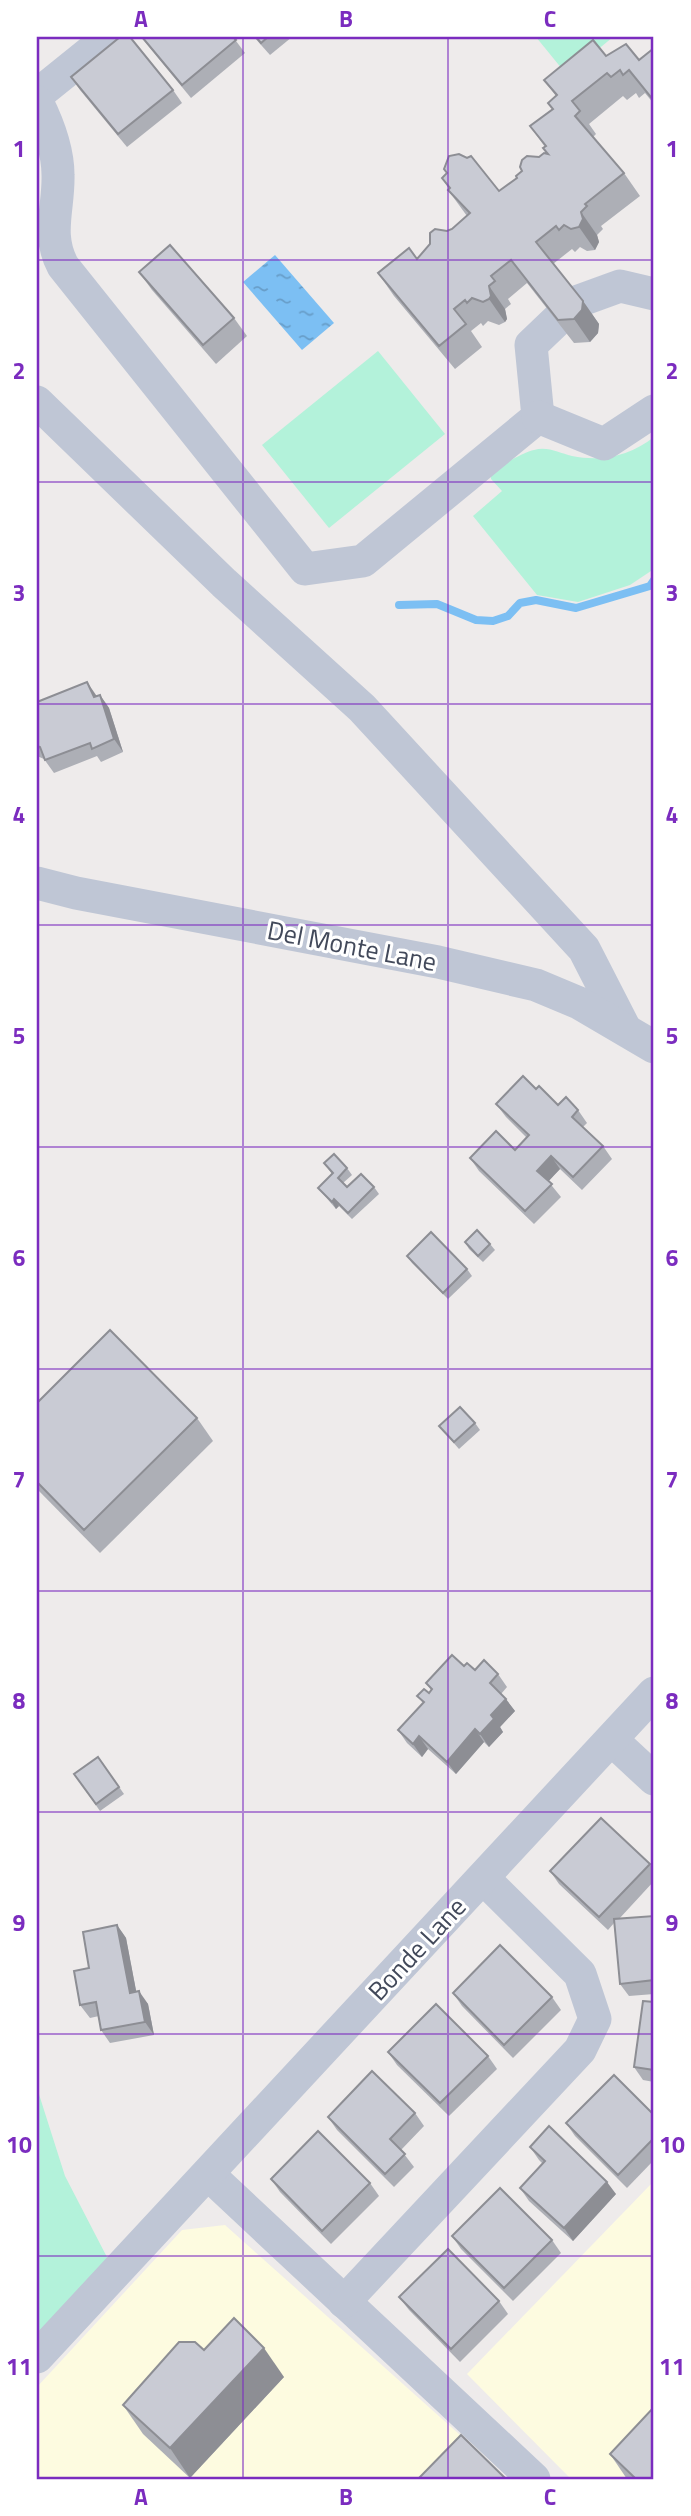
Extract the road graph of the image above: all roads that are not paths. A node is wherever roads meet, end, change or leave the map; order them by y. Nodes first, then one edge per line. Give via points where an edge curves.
1 (109, 37) edge
2 (37, 95) edge
3 (37, 102) edge
4 (654, 294) edge
5 (37, 402) edge
6 (654, 411) edge
7 (538, 417) junction
8 (37, 883) edge
9 (624, 1027) junction
10 (654, 1047) edge
11 (654, 1693) edge
12 (612, 1740) junction
13 (654, 1779) edge
14 (483, 1878) junction
15 (208, 2174) junction
16 (344, 2302) junction
17 (37, 2357) edge
18 (534, 2479) edge

1 - 2 street
3 - 7 street via 58,164 54,226 63,266 305,569 363,561
4 - 7 street via 620,286 576,302 531,345
5 - 9 street via 362,709 584,949
6 - 7 street via 604,444
8 - 9 street, Del Monte Lane via 536,985
9 - 10 street, Del Monte Lane
11 - 12 street, Bonde Lane
12 - 13 street
12 - 14 street, Bonde Lane
14 - 15 street, Bonde Lane
14 - 16 street via 580,1974 596,2019 580,2050
15 - 16 street
15 - 17 street, Bonde Lane
16 - 18 street

